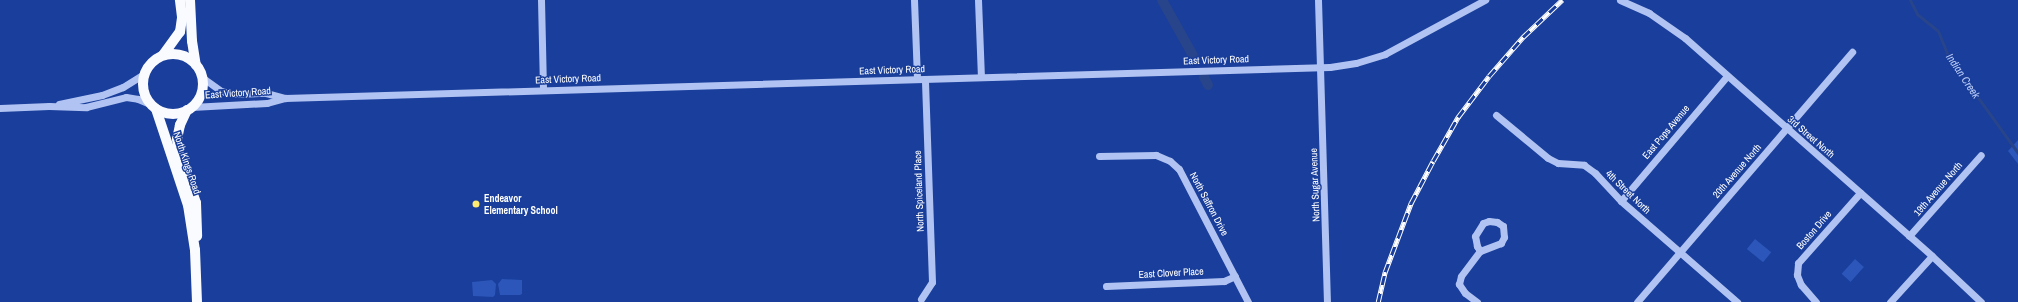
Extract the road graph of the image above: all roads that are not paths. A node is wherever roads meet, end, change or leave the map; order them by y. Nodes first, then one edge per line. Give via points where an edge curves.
1 (180, 0) edge
2 (190, 0) edge
3 (541, 0) edge
4 (914, 0) edge
5 (978, 0) edge
6 (1318, 0) edge
7 (1485, 0) edge
8 (1620, 0) edge
9 (1852, 52) dead end
10 (163, 55) junction
11 (196, 65) junction
12 (1321, 68) junction
13 (144, 73) junction
14 (1727, 76) junction
15 (981, 77) junction
16 (202, 78) junction
17 (921, 79) junction
18 (543, 90) junction
19 (285, 98) junction
20 (49, 106) junction
21 (153, 106) junction
22 (0, 108) edge
23 (190, 109) junction
24 (1496, 115) dead end
25 (1786, 128) junction
26 (1981, 155) dead end
27 (1099, 156) dead end
28 (1860, 193) junction
29 (1621, 201) junction
30 (1909, 236) junction
31 (195, 250) junction
32 (1480, 251) junction
33 (1680, 252) junction
34 (1932, 256) junction
35 (1235, 276) junction
36 (1106, 286) dead end
37 (921, 299) dead end
38 (197, 302) edge
39 (1248, 302) edge
40 (1327, 302) edge
41 (1477, 302) edge
42 (1637, 302) edge
43 (1737, 302) edge
44 (1816, 302) edge
45 (1890, 302) edge
46 (1981, 302) edge

1 - 10 main road via 180,32
2 - 11 main road
3 - 18 street
4 - 17 street, North Spiceland Place
5 - 15 street
6 - 12 street, North Sugar Avenue
7 - 12 street, East Victory Road via 1385,54 1356,63
8 - 14 street, 3rd Street North via 1650,13 1670,27
9 - 25 street, 20th Avenue North
10 - 11 main road via 182,55
10 - 13 main road via 152,62
11 - 16 main road
12 - 15 street, East Victory Road
12 - 40 street, North Sugar Avenue
13 - 20 street via 102,95
13 - 21 main road via 143,89
14 - 25 street, 3rd Street North
14 - 29 street, East Pops Avenue
15 - 17 street, East Victory Road
16 - 19 street, East Victory Road via 221,91 232,94 266,93
16 - 23 main road via 202,94
17 - 18 street, East Victory Road
17 - 37 street, North Spiceland Place via 932,282
18 - 19 street, East Victory Road
19 - 23 street, East Victory Road via 267,103
20 - 21 street via 86,107 126,97
20 - 22 street
21 - 23 main road via 171,114
21 - 31 main road, North Kings Road via 184,190
23 - 31 main road, North Kings Road via 180,125 177,139 179,153 196,203
24 - 29 street, 4th Street North via 1548,158 1558,163 1584,165
25 - 28 street, 3rd Street North
25 - 33 street, 20th Avenue North
26 - 30 street, 19th Avenue North
27 - 35 street, North Saffron Drive via 1156,155 1170,161 1179,169
28 - 30 street, 3rd Street North
28 - 44 street, Boston Drive via 1798,263 1797,276 1801,285
29 - 33 street, 4th Street North
30 - 34 street, 3rd Street North
31 - 38 main road, North Kings Road
32 - 32 street via 1476,236 1483,223 1497,222 1503,226 1504,237 1501,243
32 - 41 street via 1461,276 1459,284 1465,293
33 - 42 street, 20th Avenue North
33 - 43 street, 4th Street North
34 - 45 street
34 - 46 street, 3rd Street North
35 - 36 street, East Clover Place via 1224,281
35 - 39 street, North Saffron Drive

